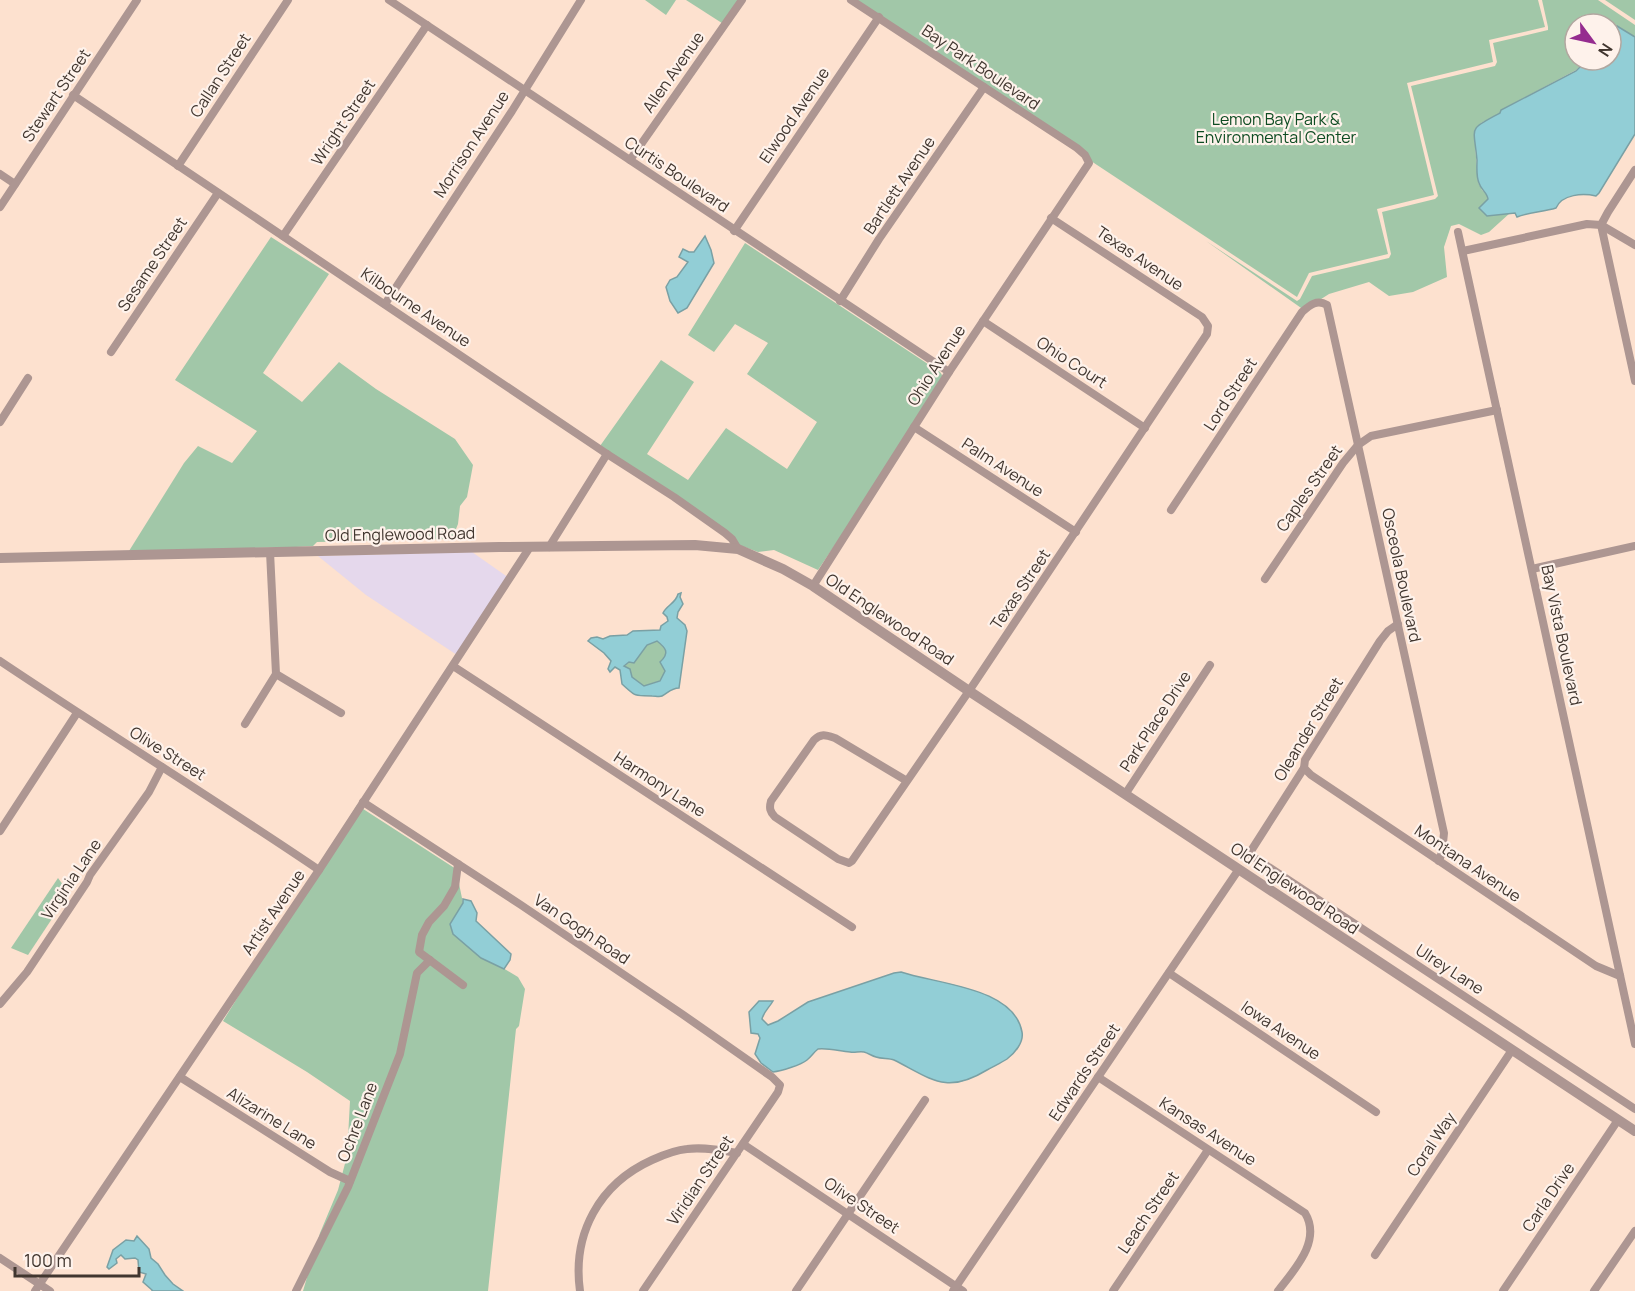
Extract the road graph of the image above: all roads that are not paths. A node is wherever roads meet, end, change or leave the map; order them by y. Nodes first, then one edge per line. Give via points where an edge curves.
1 (137, 0) edge
2 (288, 0) edge
3 (389, 0) edge
4 (581, 0) edge
5 (742, 0) edge
6 (851, 0) edge
7 (879, 17) junction
8 (427, 25) junction
9 (984, 87) junction
10 (525, 90) junction
11 (73, 95) junction
12 (630, 160) junction
13 (1089, 163) joint
14 (178, 166) junction
15 (1635, 170) edge
16 (0, 174) edge
17 (15, 184) junction
18 (218, 193) junction
19 (0, 207) edge
20 (1052, 218) junction
21 (1601, 225) junction
22 (734, 231) junction
23 (1458, 232) dead end
24 (284, 236) junction
25 (1635, 245) edge
26 (1463, 251) junction
27 (840, 301) junction
28 (1319, 302) joint
29 (385, 304) junction
30 (983, 321) junction
31 (1208, 326) joint
32 (111, 352) dead end
33 (1634, 370) edge
34 (949, 372) junction
35 (28, 378) dead end
36 (1635, 381) edge
37 (1497, 410) junction
38 (0, 422) edge
39 (914, 427) junction
40 (1145, 428) junction
41 (1358, 445) junction
42 (607, 454) junction
43 (1172, 510) dead end
44 (1076, 532) junction
45 (1635, 546) edge
46 (530, 547) junction
47 (549, 547) junction
48 (738, 549) junction
49 (270, 552) junction
50 (0, 558) edge
51 (1532, 569) junction
52 (1265, 579) dead end
53 (813, 586) junction
54 (1398, 624) junction
55 (0, 662) edge
56 (1210, 665) dead end
57 (453, 666) junction
58 (276, 674) junction
59 (969, 691) junction
60 (77, 713) junction
61 (341, 713) dead end
62 (245, 724) dead end
63 (162, 767) junction
64 (1304, 768) junction
65 (907, 781) junction
66 (1126, 793) junction
67 (363, 802) junction
68 (0, 831) edge
69 (1249, 854) joint
70 (1439, 861) junction
71 (458, 864) junction
72 (1239, 869) junction
73 (319, 870) junction
74 (852, 927) dead end
75 (430, 960) junction
76 (1169, 973) junction
77 (1620, 976) junction
78 (463, 985) dead end
79 (0, 1004) edge
80 (1631, 1005) edge
81 (1635, 1044) edge
82 (1512, 1050) junction
83 (180, 1077) junction
84 (1098, 1077) junction
85 (780, 1085) joint
86 (925, 1100) dead end
87 (1635, 1109) edge
88 (1376, 1112) dead end
89 (1618, 1120) junction
90 (1635, 1131) edge
91 (743, 1144) junction
92 (1208, 1150) junction
93 (737, 1153) junction
94 (350, 1181) junction
95 (848, 1214) junction
96 (1635, 1231) edge
97 (1375, 1255) dead end
98 (0, 1258) edge
99 (37, 1288) edge
100 (957, 1289) edge
101 (50, 1291) edge
102 (296, 1291) edge
103 (580, 1291) edge
104 (643, 1291) edge
105 (796, 1291) edge
106 (1113, 1291) edge
107 (1278, 1291) edge
108 (1503, 1291) edge
109 (1594, 1291) edge

1 - 11 street, Stewart Street
2 - 14 street, Callan Street
3 - 8 street, Curtis Boulevard
4 - 10 street, Morrison Avenue
5 - 12 street, Allen Avenue
6 - 7 street, Bay Park Boulevard
7 - 9 street, Bay Park Boulevard
7 - 22 street, Elwood Avenue
8 - 10 street, Curtis Boulevard
8 - 24 street, Wright Street
9 - 13 street, Bay Park Boulevard via 1077,148
9 - 27 street, Bartlett Avenue
10 - 12 street, Curtis Boulevard
10 - 29 street, Morrison Avenue
11 - 14 street, Kilbourne Avenue
11 - 17 street, Stewart Street
12 - 22 street, Curtis Boulevard
13 - 20 street, Ohio Avenue
14 - 18 street, Kilbourne Avenue
15 - 21 street
16 - 17 street
17 - 19 street, Stewart Street
18 - 24 street, Kilbourne Avenue
18 - 32 street, Sesame Street
20 - 30 street, Ohio Avenue
20 - 31 street, Texas Avenue via 1202,317
21 - 25 street
21 - 26 street via 1587,224
21 - 33 street
22 - 27 street, Curtis Boulevard
23 - 26 street, Bay Vista Boulevard
24 - 29 street, Kilbourne Avenue
26 - 37 street, Bay Vista Boulevard
27 - 34 street, Curtis Boulevard
28 - 41 street, Osceola Boulevard via 1329,309
28 - 43 street, Lord Street via 1298,318
29 - 42 street, Kilbourne Avenue
30 - 34 street, Ohio Avenue
30 - 40 street, Ohio Court
31 - 40 street, Texas Street via 1207,334
33 - 36 street
34 - 39 street, Ohio Avenue
35 - 38 street
37 - 41 street, Caples Street via 1371,436
37 - 51 street, Bay Vista Boulevard
39 - 44 street, Palm Avenue
39 - 53 street, Ohio Avenue
40 - 44 street, Texas Street
41 - 52 street, Caples Street
41 - 54 street, Osceola Boulevard
42 - 47 street
42 - 48 street, Kilbourne Avenue via 725,533
44 - 59 street, Texas Street
45 - 51 street
46 - 47 street, Old Englewood Road
46 - 49 street, Old Englewood Road
46 - 57 street, Artist Avenue
47 - 48 street, Old Englewood Road via 695,545
48 - 53 street, Old Englewood Road
49 - 50 street, Old Englewood Road
49 - 58 street
51 - 77 street, Bay Vista Boulevard
53 - 59 street, Old Englewood Road
54 - 64 street, Oleander Street via 1380,641 1305,760
54 - 70 street, Osceola Boulevard via 1444,833
55 - 60 street, Olive Street
56 - 66 street, Park Place Drive
57 - 67 street, Artist Avenue
57 - 74 street, Harmony Lane
58 - 61 street
58 - 62 street
59 - 65 street, Texas Street
59 - 66 street, Old Englewood Road
60 - 63 street, Olive Street
60 - 68 street
63 - 73 street, Olive Street
63 - 79 street, Virginia Lane via 27,972
64 - 69 street, Oleander Street
64 - 70 street, Montana Avenue
65 - 65 street, Texas Street via 849,863 775,817 769,807 814,740 822,735 835,738
66 - 72 street, Old Englewood Road
67 - 71 street, Van Gogh Road
67 - 73 street, Artist Avenue
69 - 87 street, Ulrey Lane
70 - 77 street, Montana Avenue via 1596,966
71 - 75 street via 450,897 422,935 419,952
71 - 85 street, Van Gogh Road via 682,1014
72 - 76 street, Edwards Street
72 - 82 street, Old Englewood Road
73 - 83 street, Artist Avenue
75 - 78 street
75 - 94 street, Ochre Lane via 417,973 400,1054
76 - 84 street, Edwards Street
76 - 88 street, Iowa Avenue
77 - 80 street, Bay Vista Boulevard
80 - 81 street, Bay Vista Boulevard
82 - 89 street, Old Englewood Road
82 - 97 street, Coral Way
83 - 94 street, Alizarine Lane
83 - 99 street, Artist Avenue
84 - 92 street, Kansas Avenue
84 - 100 street, Edwards Street
85 - 91 street, Viridian Street
86 - 95 street
89 - 90 street, Old Englewood Road
89 - 108 street, Carla Drive
91 - 93 street, Viridian Street
91 - 95 street, Olive Street
92 - 106 street, Leach Street
92 - 107 street, Kansas Avenue via 1308,1218 1310,1233 1305,1252
93 - 103 street via 680,1150 646,1162 624,1176 601,1200 588,1225 581,1245
93 - 104 street, Viridian Street
94 - 102 street, Ochre Lane
95 - 100 street, Olive Street
95 - 105 street
96 - 109 street
98 - 99 street
99 - 101 street

